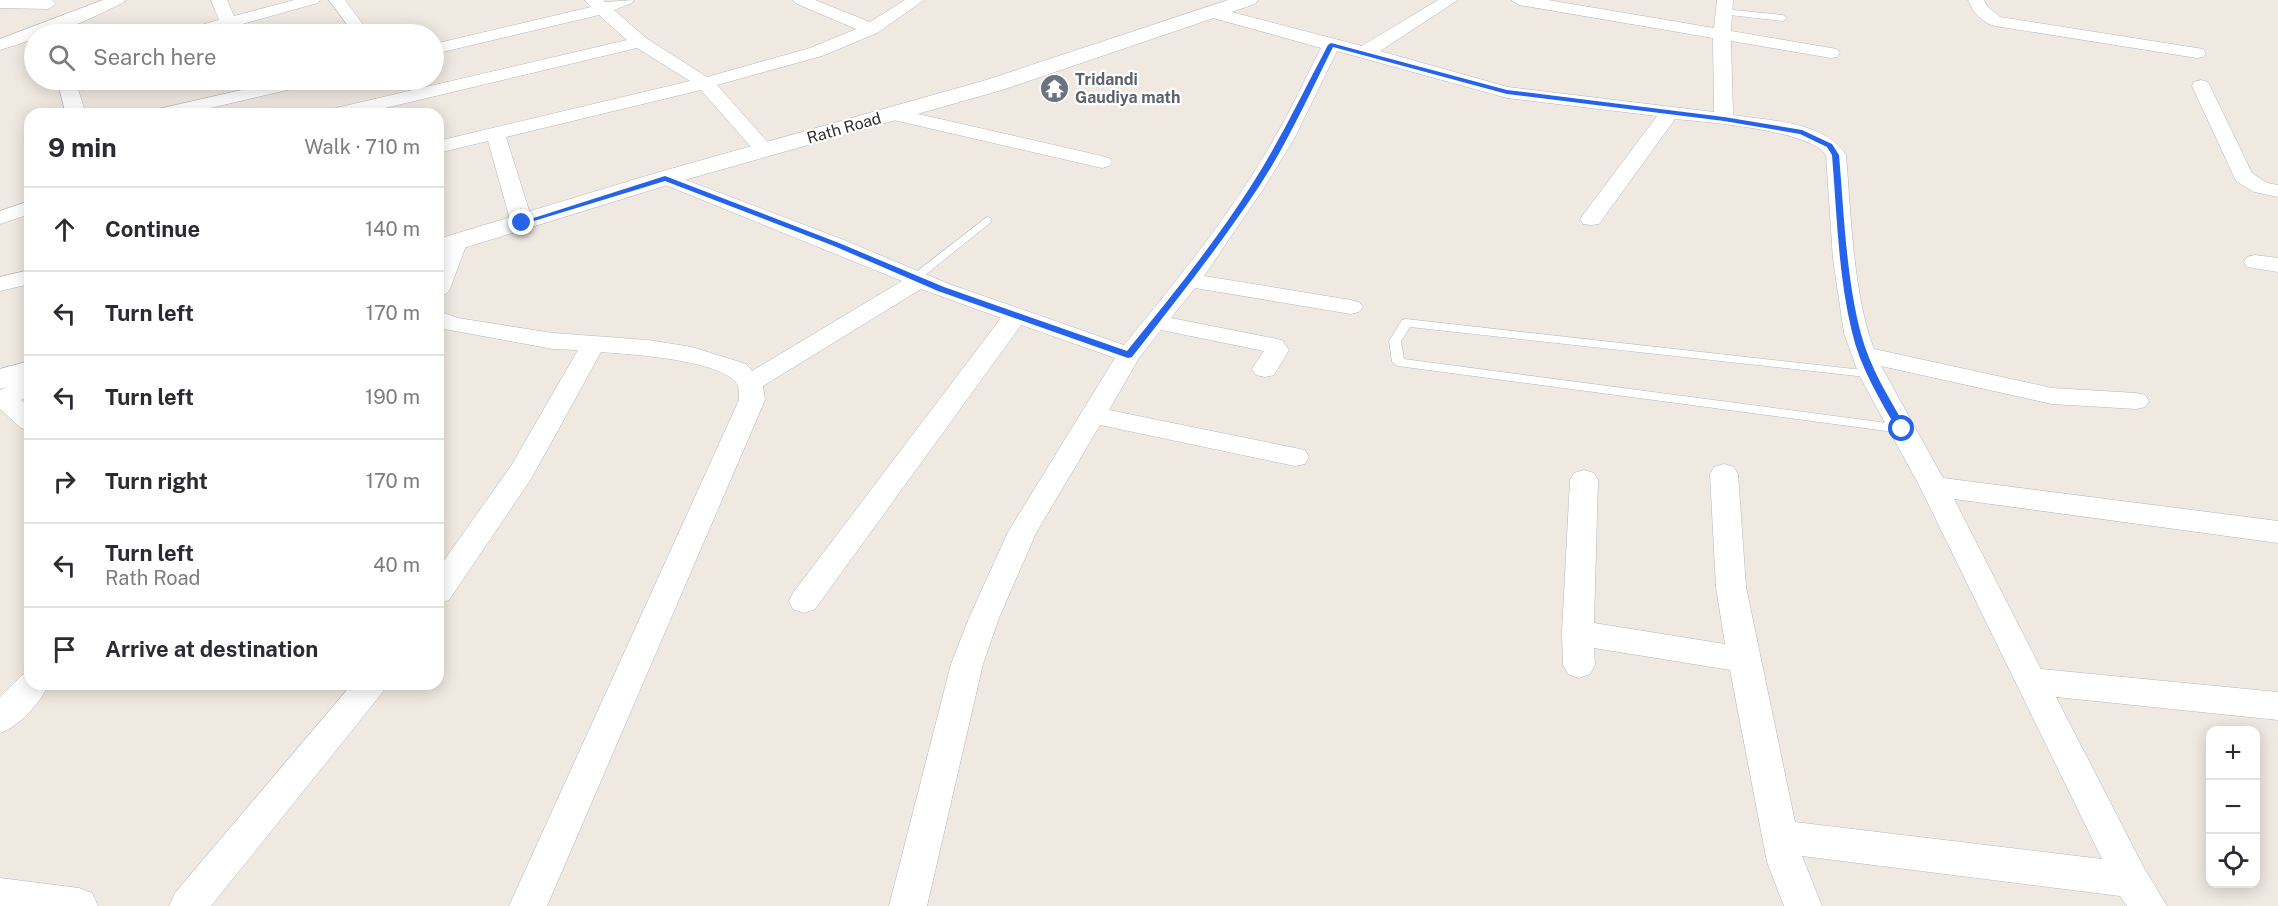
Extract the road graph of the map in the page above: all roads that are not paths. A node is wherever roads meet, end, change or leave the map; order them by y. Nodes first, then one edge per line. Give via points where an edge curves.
1 (117, 0) edge
2 (219, 0) edge
3 (312, 0) edge
4 (336, 0) edge
5 (626, 0) edge
6 (801, 0) edge
7 (916, 0) edge
8 (1248, 0) edge
9 (1450, 0) edge
10 (1519, 0) edge
11 (1976, 0) edge
12 (49, 2) edge
13 (0, 3) edge
14 (598, 4) edge
15 (1725, 6) edge
16 (1212, 12) junction
17 (1783, 18) dead end
18 (229, 23) junction
19 (53, 24) edge
20 (67, 24) edge
21 (225, 24) edge
22 (354, 24) edge
23 (871, 29) junction
24 (1722, 35) junction
25 (24, 38) edge
26 (640, 42) junction
27 (0, 45) edge
28 (1331, 45) junction
29 (444, 46) edge
30 (1365, 52) junction
31 (1831, 53) dead end
32 (2197, 53) dead end
33 (705, 83) junction
34 (2201, 86) dead end
35 (444, 88) edge
36 (69, 90) edge
37 (264, 90) edge
38 (437, 90) edge
39 (74, 108) edge
40 (187, 108) edge
41 (361, 108) edge
42 (1669, 113) junction
43 (892, 114) junction
44 (1724, 119) junction
45 (495, 133) junction
46 (444, 146) edge
47 (765, 151) junction
48 (1102, 162) dead end
49 (665, 178) junction
50 (2278, 191) edge
51 (0, 203) edge
52 (24, 207) edge
53 (24, 209) edge
54 (0, 218) edge
55 (1591, 219) dead end
56 (987, 220) dead end
57 (522, 223) junction
58 (447, 246) edge
59 (2255, 262) dead end
60 (2278, 265) edge
61 (24, 278) edge
62 (917, 279) junction
63 (1189, 280) junction
64 (0, 284) edge
65 (1351, 307) dead end
66 (1015, 316) junction
67 (444, 321) edge
68 (1155, 322) junction
69 (593, 345) junction
70 (1128, 355) junction
71 (1868, 365) junction
72 (1264, 369) dead end
73 (24, 375) edge
74 (750, 383) junction
75 (24, 386) edge
76 (1, 392) edge
77 (2136, 402) dead end
78 (1092, 415) junction
79 (24, 416) edge
80 (1902, 429) junction
81 (1295, 457) dead end
82 (1724, 474) dead end
83 (1584, 480) dead end
84 (1934, 487) junction
85 (2278, 532) edge
86 (444, 583) edge
87 (804, 601) dead end
88 (1578, 633) junction
89 (1745, 660) junction
90 (1579, 664) dead end
91 (2031, 681) junction
92 (27, 690) edge
93 (365, 690) edge
94 (2278, 706) edge
95 (0, 719) edge
96 (1780, 837) junction
97 (2140, 893) edge
98 (0, 896) edge
99 (79, 906) edge
100 (188, 906) edge
101 (528, 906) edge
102 (908, 906) edge
103 (1803, 906) edge

1 - 20 street
2 - 18 street
3 - 18 street
4 - 22 street
5 - 14 street
6 - 23 street
7 - 23 street
8 - 16 street, Rath Road
9 - 30 street
10 - 24 street
11 - 32 street via 1980,9 1995,21
12 - 13 street
12 - 19 street
14 - 26 street
14 - 29 street
15 - 17 lane
15 - 24 street
16 - 28 street
16 - 43 street, Rath Road via 994,85
18 - 21 street
23 - 33 street via 816,52
24 - 31 street
24 - 44 street
25 - 27 street
26 - 33 street
26 - 35 street
28 - 30 street
28 - 63 street via 1254,188
30 - 42 street via 1507,92
33 - 45 street
33 - 47 street
34 - 50 street via 2242,177 2261,188
36 - 39 street
37 - 40 street
38 - 41 street
42 - 44 street
42 - 55 street
43 - 47 street, Rath Road
43 - 48 street
44 - 71 street via 1802,132 1830,146 1836,155 1844,259 1856,333
45 - 46 street
45 - 57 street
47 - 49 street, Rath Road
49 - 57 street, Rath Road
49 - 62 street
51 - 52 street
53 - 54 street
56 - 62 lane
57 - 58 street, Rath Road
59 - 60 street
61 - 64 street
62 - 66 street
62 - 74 street
63 - 65 street
63 - 68 street
66 - 70 street
66 - 87 street
67 - 69 street
68 - 70 street
68 - 72 street via 1273,345 1277,350
69 - 74 street via 692,355 737,370
69 - 86 street via 521,472
70 - 78 street
71 - 77 street via 2052,396
71 - 80 street
71 - 80 lane via 1406,323 1395,340 1398,362
73 - 76 street
74 - 101 street via 752,400
75 - 76 street
76 - 79 street
78 - 81 street
78 - 102 street via 1022,532 973,646
80 - 84 street
82 - 89 street via 1731,587
83 - 88 street
84 - 85 street
84 - 91 street
88 - 89 street
88 - 90 street
89 - 96 street
91 - 94 street
91 - 97 street
92 - 95 street
93 - 100 street
96 - 97 street
96 - 103 street via 1785,862
98 - 99 street

